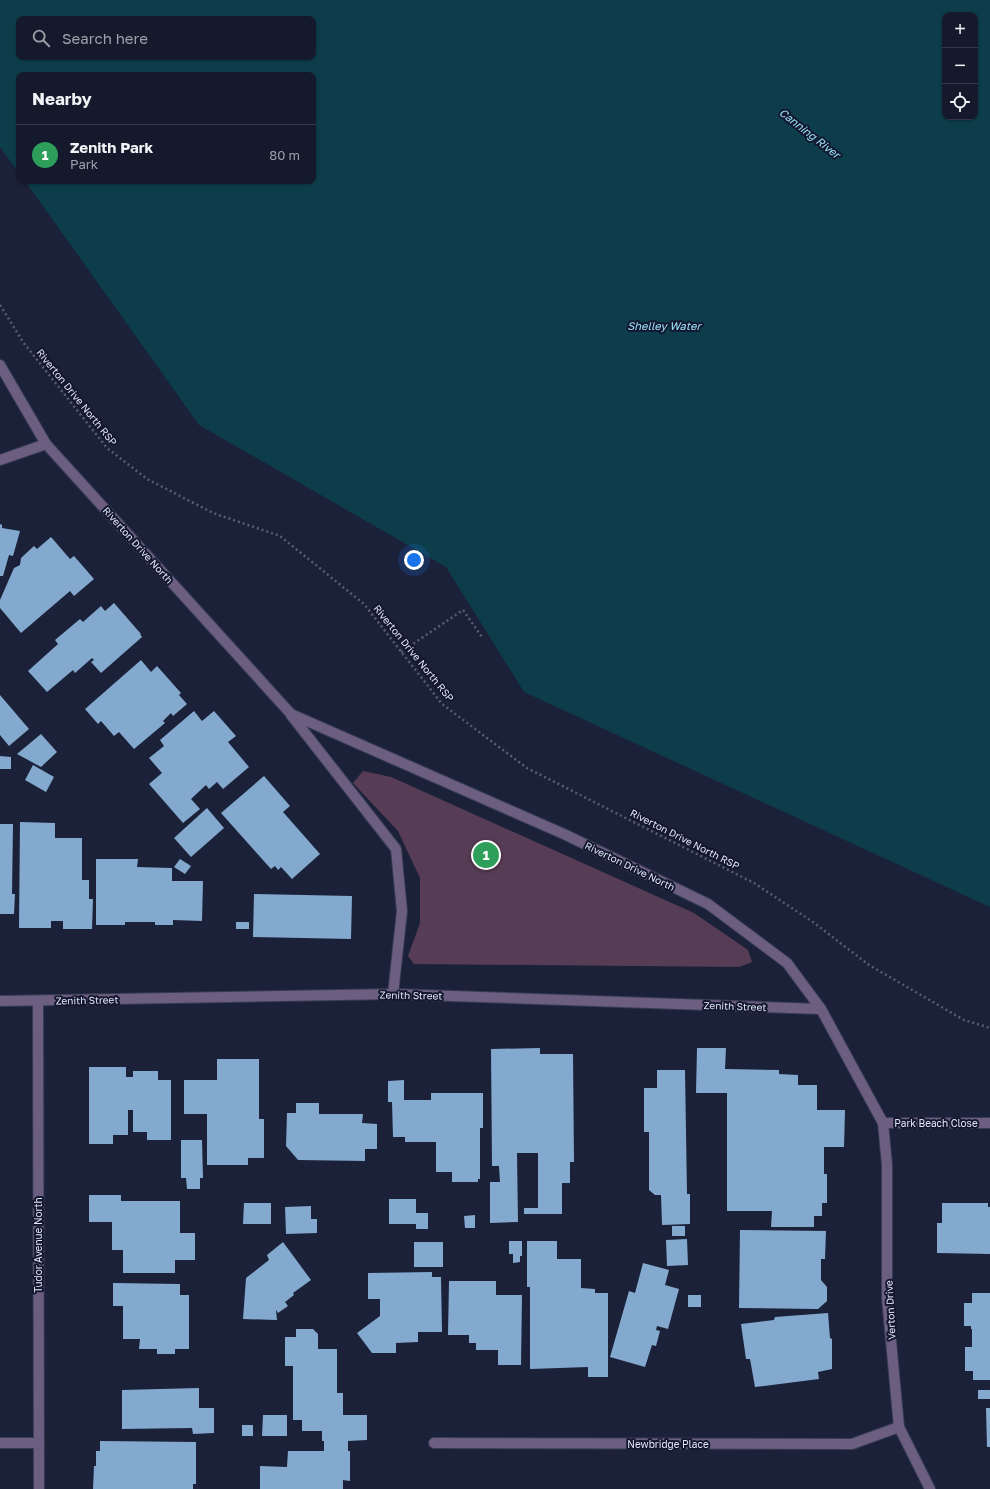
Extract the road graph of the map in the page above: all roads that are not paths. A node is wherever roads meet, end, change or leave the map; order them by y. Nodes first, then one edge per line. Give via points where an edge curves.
1 (0, 365) edge
2 (46, 444) junction
3 (0, 460) edge
4 (291, 714) junction
5 (393, 994) junction
6 (0, 1001) edge
7 (38, 1001) junction
8 (821, 1009) junction
9 (883, 1123) junction
10 (990, 1123) edge
11 (899, 1427) junction
12 (0, 1443) edge
13 (39, 1443) junction
14 (434, 1443) dead end
15 (39, 1489) edge
16 (930, 1489) edge

1 - 2 street, Riverton Drive North
2 - 3 street
2 - 4 street, Riverton Drive North
4 - 5 street, Riverton Drive North via 396,849 402,911
4 - 8 street, Riverton Drive North via 566,835 708,904 787,963
5 - 7 street, Zenith Street
5 - 8 street, Zenith Street
6 - 7 street, Zenith Street
7 - 13 street, Tudor Avenue North
8 - 9 street, Riverton Drive North
9 - 10 street, Park Beach Close
9 - 11 street, Verton Drive via 887,1165 887,1298
11 - 14 street, Newbridge Place via 852,1444
11 - 16 street, Verton Drive
12 - 13 street
13 - 15 street, Tudor Avenue North

